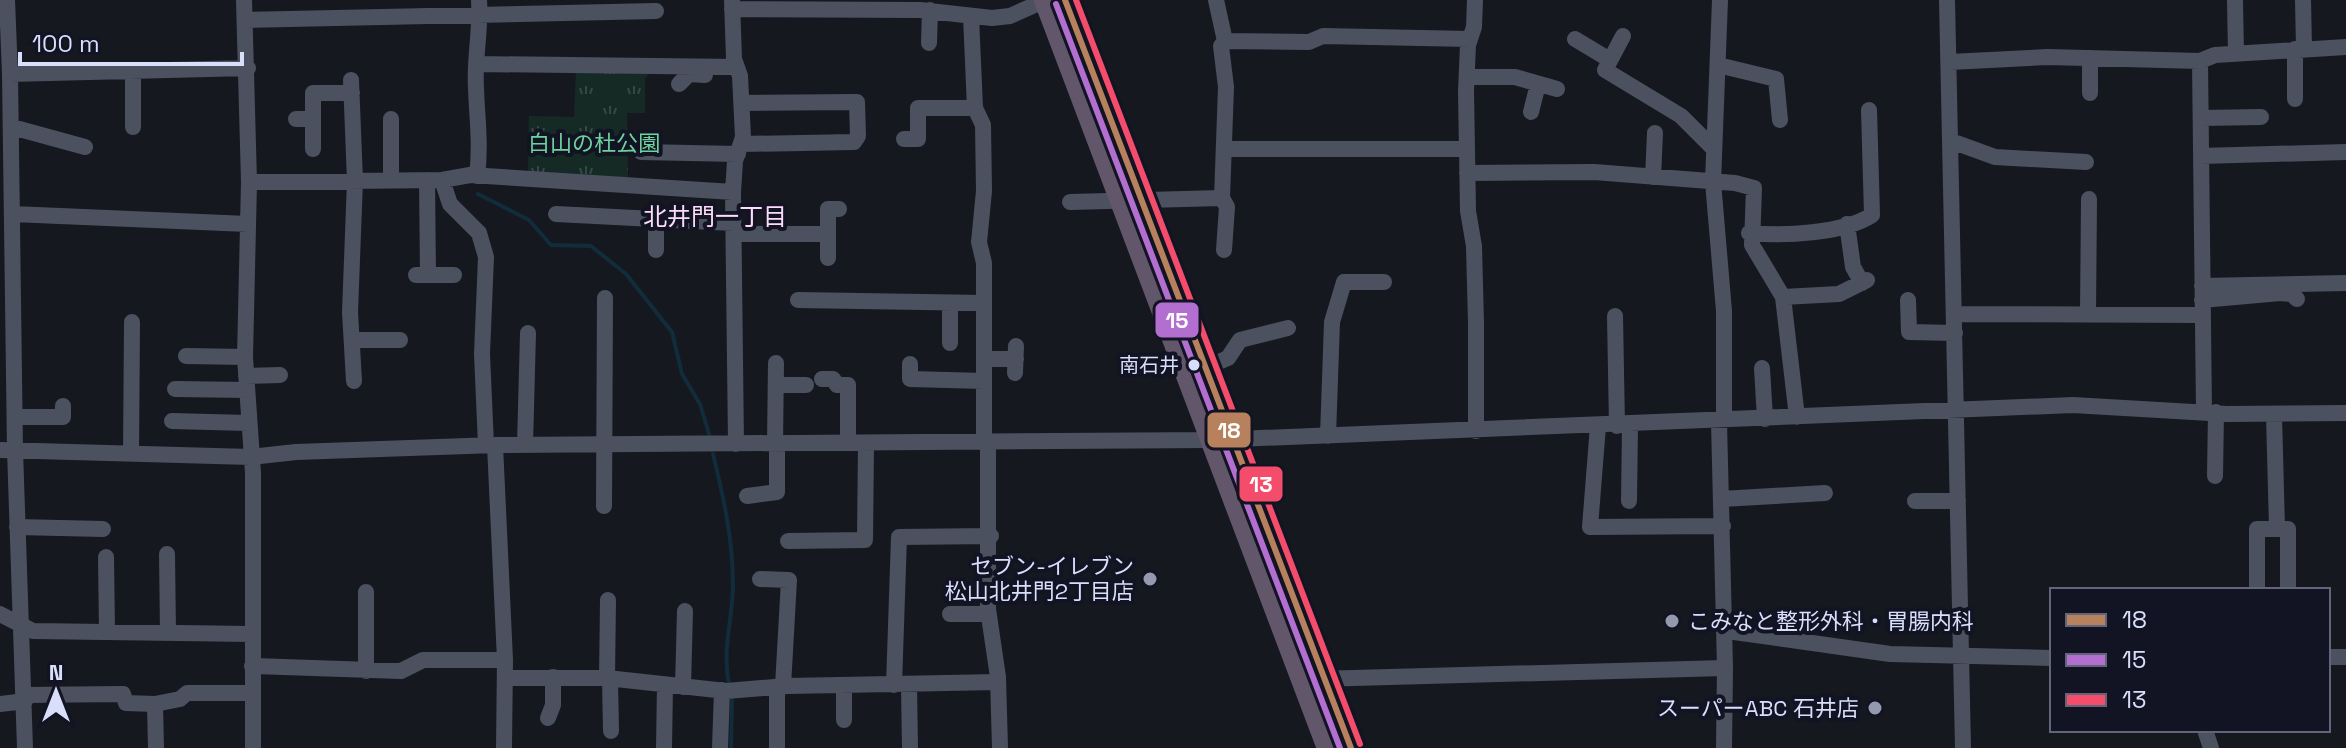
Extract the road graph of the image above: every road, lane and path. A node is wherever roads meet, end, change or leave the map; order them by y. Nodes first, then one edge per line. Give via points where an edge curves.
1 (7, 0) edge
2 (244, 0) edge
3 (1046, 0) edge
4 (1065, 0) edge
5 (1216, 0) edge
6 (1475, 0) edge
7 (1720, 0) edge
8 (1947, 0) edge
9 (2235, 0) edge
10 (2303, 0) edge
11 (732, 5) edge
12 (479, 8) edge
13 (930, 10) junction
14 (656, 11) dead end
15 (971, 16) junction
16 (245, 20) junction
17 (1623, 36) dead end
18 (1470, 39) junction
19 (1575, 39) dead end
20 (1225, 41) junction
21 (929, 43) dead end
22 (2346, 47) edge
23 (2299, 49) junction
24 (2236, 54) junction
25 (2090, 58) junction
26 (1610, 60) junction
27 (2200, 61) junction
28 (1950, 62) junction
29 (477, 64) junction
30 (1718, 65) junction
31 (248, 68) junction
32 (133, 71) junction
33 (739, 71) junction
34 (10, 74) junction
35 (1467, 77) junction
36 (679, 84) dead end
37 (1538, 84) junction
38 (1557, 89) dead end
39 (2090, 93) dead end
40 (2295, 99) dead end
41 (742, 103) junction
42 (975, 108) junction
43 (1869, 110) dead end
44 (1531, 112) dead end
45 (2261, 117) dead end
46 (2201, 118) junction
47 (391, 119) dead end
48 (1780, 120) dead end
49 (8, 124) edge
50 (133, 127) dead end
51 (1655, 133) dead end
52 (904, 139) dead end
53 (76, 140) dead end
54 (1951, 141) junction
55 (1713, 148) junction
56 (313, 149) dead end
57 (740, 149) junction
58 (1224, 149) junction
59 (1467, 149) junction
60 (641, 152) dead end
61 (2346, 152) edge
62 (2201, 156) junction
63 (2086, 162) dead end
64 (1467, 173) junction
65 (477, 176) junction
66 (1653, 177) junction
67 (391, 180) junction
68 (434, 180) junction
69 (355, 181) junction
70 (249, 182) junction
71 (1713, 182) junction
72 (733, 192) junction
73 (1222, 198) junction
74 (2089, 199) dead end
75 (1132, 200) junction
76 (1070, 202) dead end
77 (839, 209) dead end
78 (13, 214) junction
79 (556, 214) dead end
80 (656, 221) junction
81 (248, 224) junction
82 (1847, 224) junction
83 (734, 229) junction
84 (1749, 233) junction
85 (828, 234) junction
86 (656, 250) dead end
87 (1224, 250) dead end
88 (828, 258) dead end
89 (454, 275) dead end
90 (1384, 282) dead end
91 (2346, 283) edge
92 (7, 292) edge
93 (1783, 297) junction
94 (605, 298) dead end
95 (798, 300) dead end
96 (1908, 300) dead end
97 (2202, 300) junction
98 (950, 303) junction
99 (984, 303) junction
100 (1955, 314) junction
101 (2088, 314) junction
102 (1615, 316) dead end
103 (132, 322) dead end
104 (1288, 328) dead end
105 (528, 333) dead end
106 (1955, 333) junction
107 (353, 340) junction
108 (400, 340) dead end
109 (950, 343) dead end
110 (186, 356) dead end
111 (245, 357) junction
112 (984, 359) junction
113 (1016, 359) dead end
114 (776, 363) dead end
115 (910, 364) dead end
116 (1207, 367) junction
117 (1762, 368) dead end
118 (7, 374) edge
119 (280, 375) dead end
120 (984, 381) junction
121 (354, 382) dead end
122 (246, 383) junction
123 (776, 385) junction
124 (175, 389) dead end
125 (63, 406) dead end
126 (1957, 409) junction
127 (2210, 412) junction
128 (2346, 413) edge
129 (2274, 415) junction
130 (15, 417) junction
131 (1797, 417) junction
132 (1765, 419) junction
133 (172, 421) dead end
134 (1722, 421) junction
135 (248, 423) junction
136 (1623, 425) junction
137 (1598, 426) junction
138 (1476, 431) junction
139 (1328, 436) junction
140 (1223, 439) junction
141 (986, 442) junction
142 (848, 443) junction
143 (866, 443) junction
144 (604, 444) junction
145 (736, 444) junction
146 (776, 444) junction
147 (491, 445) junction
148 (525, 445) junction
149 (7, 450) edge
150 (131, 454) junction
151 (251, 457) junction
152 (2215, 476) dead end
153 (1825, 493) dead end
154 (747, 496) dead end
155 (1722, 499) junction
156 (1629, 501) dead end
157 (1915, 501) dead end
158 (1958, 501) junction
159 (604, 506) dead end
160 (1723, 526) junction
161 (17, 527) junction
162 (2277, 528) junction
163 (103, 529) dead end
164 (991, 536) junction
165 (788, 541) dead end
166 (9, 545) edge
167 (167, 554) dead end
168 (106, 557) dead end
169 (760, 579) dead end
170 (2257, 588) edge
171 (2288, 588) edge
172 (366, 592) dead end
173 (608, 600) dead end
174 (685, 611) dead end
175 (0, 614) edge
176 (950, 614) dead end
177 (988, 614) junction
178 (23, 625) junction
179 (1727, 631) junction
180 (107, 632) junction
181 (168, 633) junction
182 (251, 634) junction
183 (1960, 657) junction
184 (2050, 658) edge
185 (505, 660) junction
186 (252, 666) junction
187 (1725, 668) junction
188 (366, 671) junction
189 (553, 677) junction
190 (505, 678) junction
191 (608, 678) junction
192 (1314, 680) junction
193 (998, 682) junction
194 (665, 685) junction
195 (902, 685) junction
196 (844, 686) junction
197 (683, 687) junction
198 (780, 687) junction
199 (722, 690) junction
200 (252, 693) junction
201 (24, 698) junction
202 (0, 704) edge
203 (155, 704) junction
204 (548, 718) dead end
205 (844, 720) dead end
206 (611, 731) dead end
207 (25, 748) edge
208 (156, 748) edge
209 (253, 748) edge
210 (504, 748) edge
211 (664, 748) edge
212 (720, 748) edge
213 (777, 748) edge
214 (910, 748) edge
215 (1000, 748) edge
216 (1329, 748) edge
217 (1351, 748) edge
218 (1724, 748) edge
219 (1963, 748) edge

1 - 34 street
2 - 16 street
3 - 15 street via 1010,16
3 - 75 highway
4 - 75 highway
5 - 20 street
6 - 18 street
7 - 30 street
8 - 28 street
9 - 24 street
10 - 23 street
11 - 13 street
11 - 33 street
12 - 14 street
12 - 16 street
12 - 29 street
13 - 15 street
13 - 21 street
15 - 42 street
16 - 31 street
17 - 26 street
18 - 20 street via 1323,36 1309,42
18 - 35 street
19 - 26 street
20 - 58 street
22 - 23 street
23 - 24 street
23 - 40 street
24 - 27 street
25 - 27 street
25 - 28 street
25 - 39 street
26 - 55 street via 1605,70 1654,91
27 - 46 street
28 - 54 street
29 - 33 street
29 - 65 street
30 - 48 street via 1776,79
30 - 55 street
31 - 32 street
31 - 70 street
32 - 34 street
32 - 50 street
33 - 36 street via 689,74
33 - 41 street
34 - 49 street
35 - 37 street via 1515,77
35 - 59 street
37 - 38 street
37 - 44 street
41 - 57 street
41 - 57 street via 857,102 858,136 854,142
42 - 52 street via 918,108 918,139
42 - 99 street via 983,125 979,242
43 - 82 street via 1874,210 1866,219
45 - 46 street
46 - 62 street
47 - 67 street
49 - 53 street
49 - 78 street
51 - 66 street
54 - 63 street via 1995,157
54 - 100 street
55 - 71 street
56 - 69 street via 305,119 313,93 352,86
57 - 60 street
57 - 72 street
58 - 59 street
58 - 73 street
59 - 64 street
61 - 62 street
62 - 97 street
64 - 66 street
64 - 138 street
65 - 68 street
65 - 72 street
66 - 71 street
67 - 68 street
67 - 69 street
68 - 89 street via 422,275
68 - 147 street via 479,233 486,257 482,354
69 - 70 street
69 - 107 street
70 - 81 street
71 - 84 street via 1754,188
71 - 134 street via 1724,311
72 - 83 street
73 - 75 street
73 - 87 street via 1227,207
74 - 101 street
75 - 76 street
75 - 116 highway
75 - 140 highway
77 - 85 street via 828,209
78 - 81 street
78 - 92 street
79 - 80 street
80 - 83 street
80 - 86 street
81 - 111 street
82 - 84 street via 1785,236
82 - 93 street via 1853,267 1864,282 1839,294
83 - 85 street
83 - 145 street
84 - 93 street via 1756,255
85 - 88 street
90 - 139 street via 1344,282 1332,322
91 - 97 street
92 - 118 street
93 - 131 street
94 - 144 street
95 - 98 street
96 - 106 street via 1909,332
97 - 101 street
97 - 127 street
98 - 99 street
98 - 109 street
99 - 112 street
100 - 101 street
100 - 106 street
102 - 136 street
103 - 150 street via 124,349
104 - 116 street via 1240,340 1228,358
105 - 148 street
106 - 126 street
107 - 108 street
107 - 121 street
110 - 111 street
111 - 122 street
112 - 113 street
112 - 120 street
114 - 123 street
115 - 120 street via 910,379
116 - 140 highway
117 - 132 street
118 - 130 street
119 - 122 street
120 - 141 street
122 - 124 street
122 - 135 street
123 - 142 street via 833,379 837,385 848,385
123 - 146 street
125 - 130 street via 63,417
126 - 127 street via 2073,405
126 - 131 street
126 - 158 street
127 - 129 street
127 - 152 street
128 - 129 street
129 - 162 street
130 - 149 street
131 - 132 street
132 - 134 street
133 - 135 street
134 - 136 street
134 - 155 street
135 - 151 street
136 - 137 street
136 - 156 street
137 - 138 street
137 - 160 street via 1590,527
138 - 139 street
139 - 140 street
140 - 141 street
140 - 192 highway
141 - 143 street
141 - 164 street
142 - 143 street
142 - 146 street
143 - 165 street via 865,540
144 - 145 street
144 - 148 street
144 - 159 street
145 - 146 street
146 - 154 street via 777,492
147 - 148 street
147 - 151 street
147 - 185 street
149 - 150 street
149 - 161 street
150 - 151 street
151 - 182 street
153 - 155 street
155 - 160 street
157 - 158 street
158 - 183 street
160 - 179 street
161 - 163 street
161 - 166 street
162 - 170 street via 2257,529
162 - 171 street via 2288,529
164 - 177 street
164 - 195 street via 899,537
166 - 178 street
167 - 181 street
168 - 180 street
169 - 198 street via 789,580
172 - 188 street
173 - 191 street
174 - 197 street
175 - 178 street
176 - 177 street
177 - 193 street
178 - 180 street via 33,631
178 - 201 street
179 - 183 street via 1890,654
179 - 187 street
180 - 181 street
181 - 182 street
182 - 186 street
183 - 184 street
183 - 219 street
185 - 188 street via 423,660 401,671
185 - 190 street
186 - 188 street
186 - 200 street
187 - 192 street
187 - 218 street
189 - 190 street
189 - 191 street
189 - 204 street
190 - 210 street
191 - 194 street
191 - 206 street
192 - 216 highway
192 - 217 highway
193 - 195 street
193 - 215 street
194 - 197 street
194 - 211 street
195 - 196 street
195 - 214 street
196 - 198 street
196 - 205 street
197 - 199 street
198 - 199 street
198 - 213 street
199 - 212 street
200 - 203 street via 187,693
200 - 209 street
201 - 202 street
201 - 203 street via 123,694 126,703
201 - 207 street
203 - 208 street

